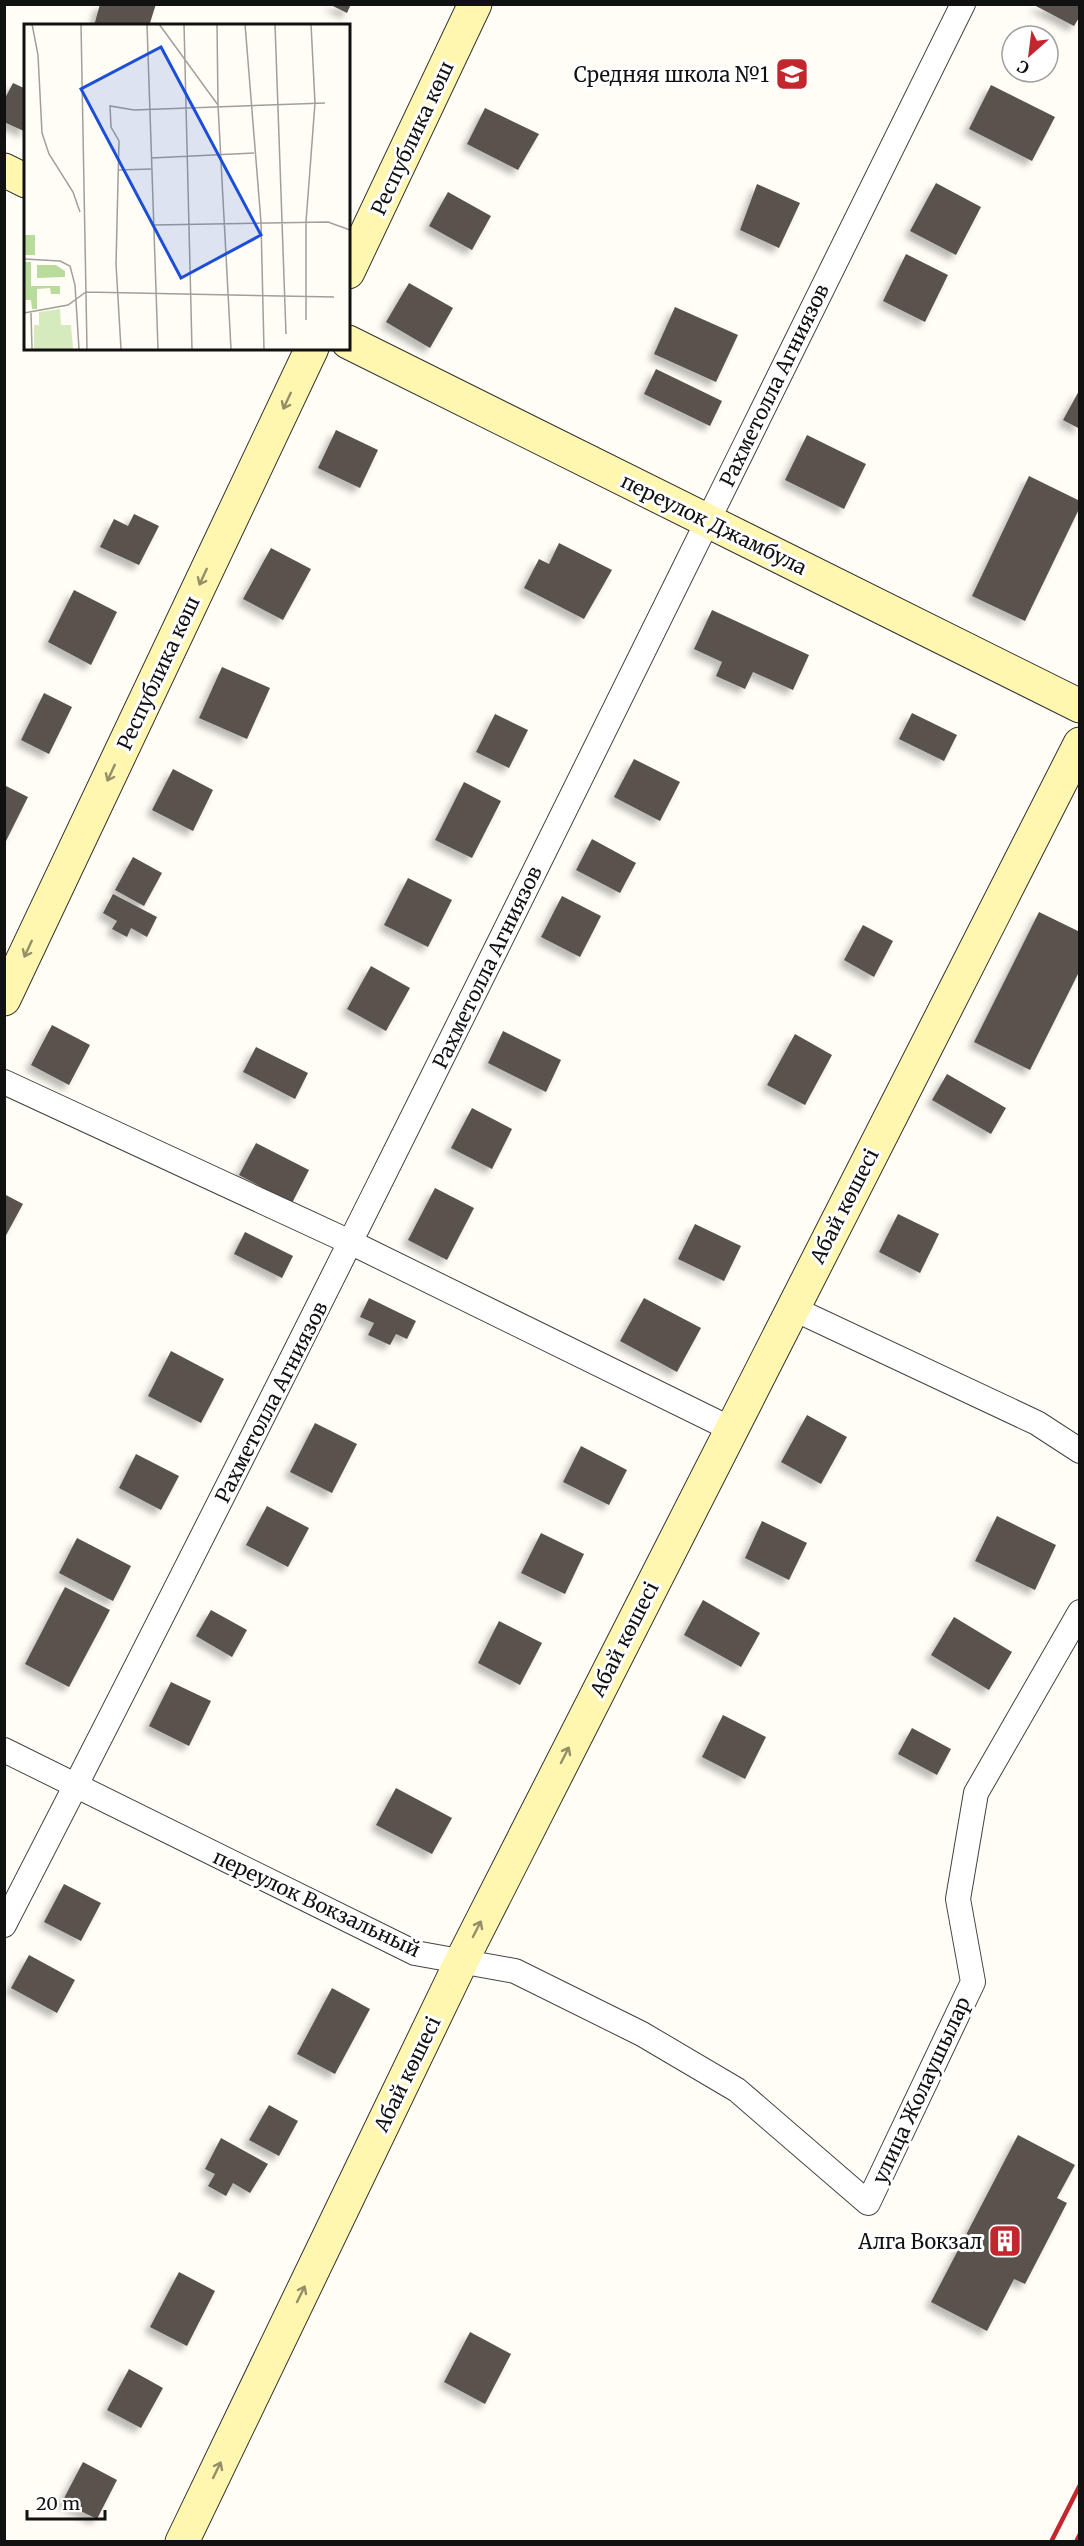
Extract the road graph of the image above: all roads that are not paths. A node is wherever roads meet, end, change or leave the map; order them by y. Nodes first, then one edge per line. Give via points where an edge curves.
1 (475, 4) edge
2 (963, 4) edge
3 (4, 170) edge
4 (24, 180) edge
5 (350, 268) edge
6 (350, 343) edge
7 (311, 350) edge
8 (706, 520) junction
9 (1080, 706) edge
10 (1080, 744) edge
11 (4, 999) edge
12 (4, 1082) edge
13 (352, 1243) junction
14 (792, 1308) junction
15 (731, 1429) junction
16 (1080, 1451) edge
17 (1080, 1612) edge
18 (4, 1750) edge
19 (76, 1786) junction
20 (4, 1925) edge
21 (462, 1960) junction
22 (868, 2203) joint
23 (182, 2541) edge

1 - 5 main road, Республика көш
2 - 8 street, Рахметолла Агниязов
3 - 4 main road
6 - 8 main road, переулок Джамбула
7 -> 11 main road, Республика көш
8 - 9 main road, переулок Джамбула
8 - 13 street, Рахметолла Агниязов
10 - 14 main road, Абай көшесі
12 - 13 street
13 - 15 street
13 - 19 street, Рахметолла Агниязов
14 - 15 main road, Абай көшесі
14 - 16 street via 1037,1423
21 -> 15 main road, Абай көшесі
17 - 22 street, улица Жолаушылар via 976,1793 958,1899 973,1982
18 - 19 street, переулок Вокзальный
19 - 20 street, Рахметолла Агниязов
19 - 21 street, переулок Вокзальный via 415,1953
21 - 22 street, переулок Вокзальный via 515,1971 652,2039 737,2090
23 -> 21 main road, Абай көшесі

